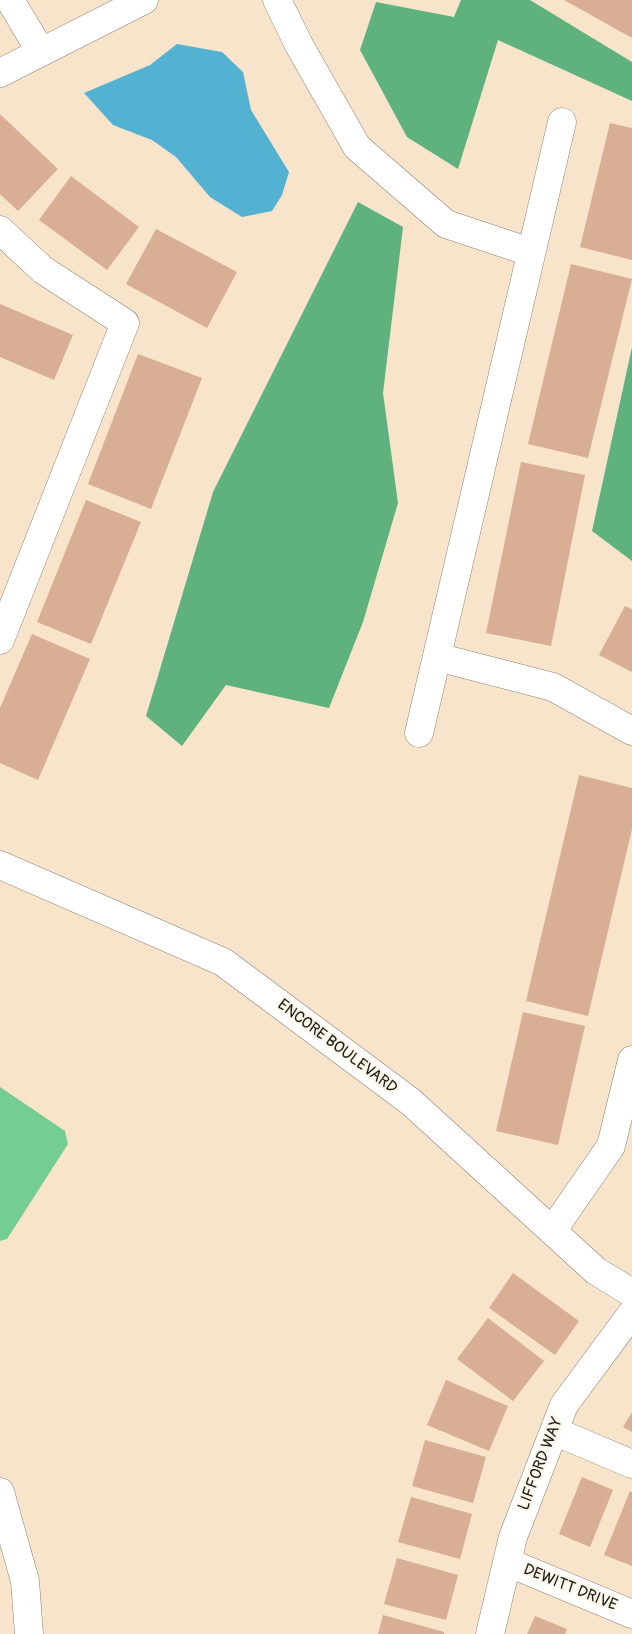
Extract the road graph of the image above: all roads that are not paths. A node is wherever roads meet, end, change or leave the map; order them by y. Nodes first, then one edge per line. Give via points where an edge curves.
1 (10, 0) edge
2 (144, 0) edge
3 (277, 0) edge
4 (41, 52) junction
5 (0, 73) edge
6 (562, 122) dead end
7 (0, 230) edge
8 (530, 252) junction
9 (0, 640) edge
10 (437, 657) junction
11 (632, 731) edge
12 (419, 733) dead end
13 (0, 865) edge
14 (632, 1060) edge
15 (552, 1231) junction
16 (632, 1293) edge
17 (632, 1313) edge
18 (554, 1431) junction
19 (632, 1464) edge
20 (0, 1492) edge
21 (507, 1562) junction
22 (632, 1614) edge
23 (29, 1634) edge
24 (490, 1634) edge

1 - 4 street
2 - 4 street
3 - 8 street via 357,147 446,224
4 - 5 street
6 - 8 street
7 - 9 street via 44,270 125,323
8 - 10 street
10 - 11 street via 553,687
10 - 12 street
13 - 15 street, ENCORE BOULEVARD via 223,962 411,1102
14 - 15 street via 611,1146
15 - 16 street, ENCORE BOULEVARD via 596,1271
17 - 18 street, LIFFORD WAY via 564,1405
18 - 19 street
18 - 21 street, LIFFORD WAY via 513,1537
20 - 23 street via 24,1581
21 - 22 street, DEWITT DRIVE
21 - 24 street, LIFFORD WAY

